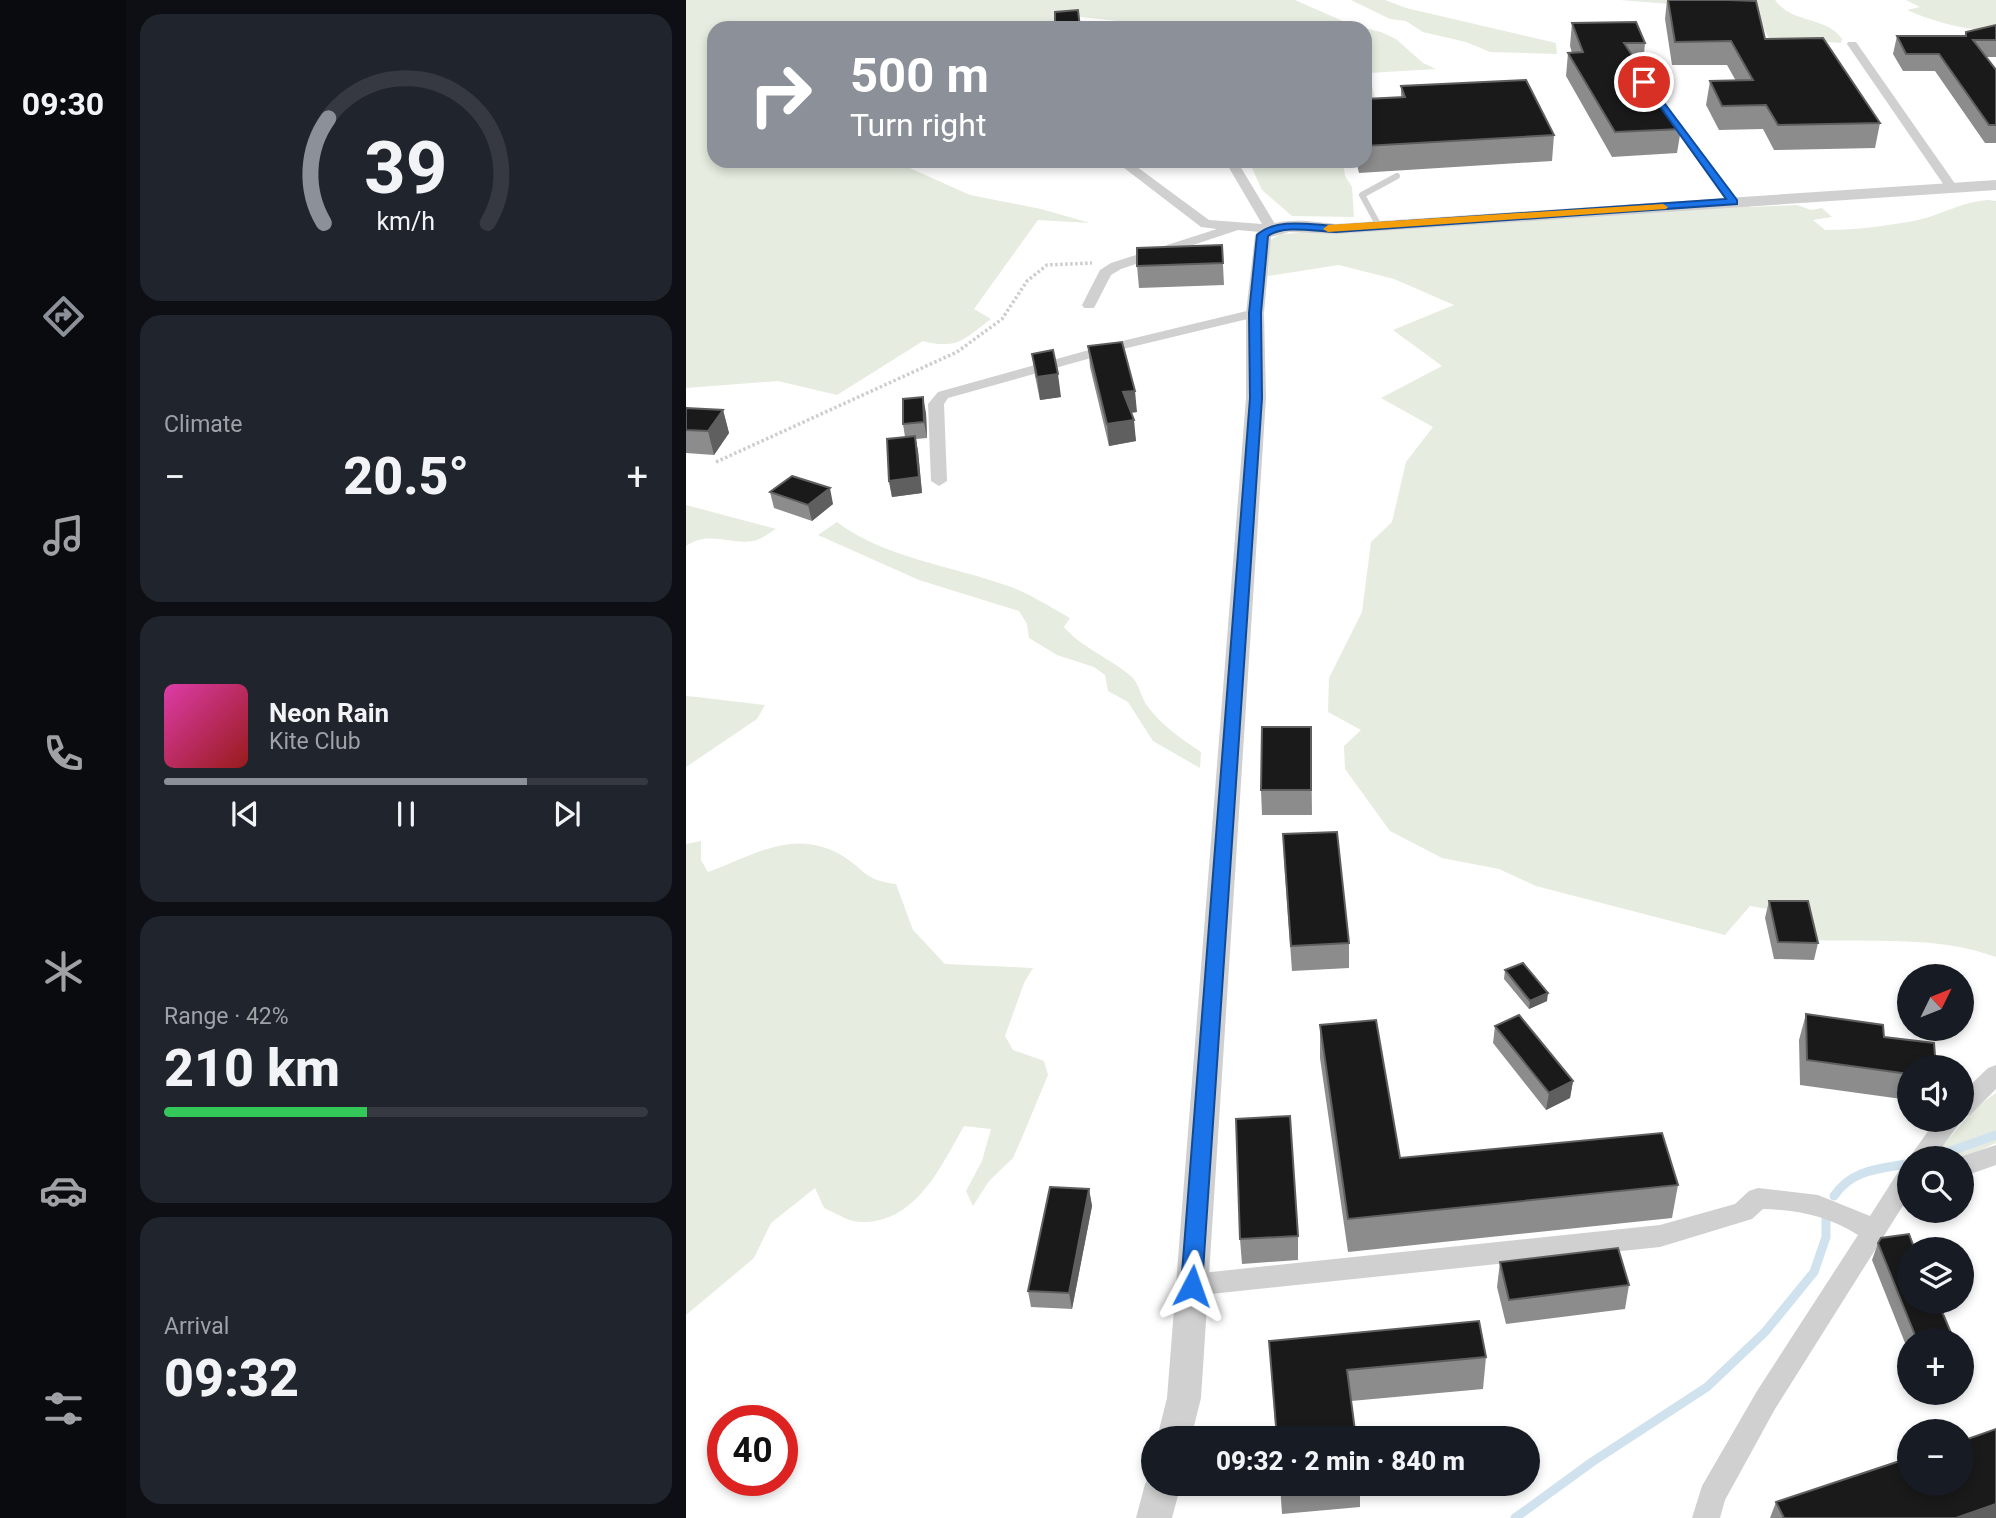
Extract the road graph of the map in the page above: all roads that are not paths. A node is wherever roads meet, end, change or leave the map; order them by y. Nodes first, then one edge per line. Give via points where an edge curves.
1 (1852, 44) dead end
2 (1668, 114) edge
3 (1130, 168) edge
4 (1235, 168) edge
5 (1397, 176) dead end
6 (1996, 185) edge
7 (1952, 188) junction
8 (1733, 202) junction
9 (1238, 226) junction
10 (1378, 226) junction
11 (1272, 229) junction
12 (1089, 305) dead end
13 (1255, 313) junction
14 (939, 481) dead end
15 (1996, 1074) edge
16 (1974, 1096) edge
17 (1996, 1155) edge
18 (1974, 1163) edge
19 (1897, 1195) edge
20 (1873, 1231) junction
21 (1192, 1286) junction
22 (1177, 1426) edge
23 (1160, 1496) edge
24 (1154, 1518) edge
25 (1706, 1518) edge

1 - 7 street
2 - 8 lane
3 - 9 street via 1206,224
4 - 11 street
5 - 10 lane via 1362,195
6 - 7 street
7 - 8 street
8 - 10 street
9 - 11 street
9 - 12 street via 1116,265 1105,274
10 - 11 street
11 - 13 street via 1263,235
13 - 14 street via 943,395 936,404
13 - 21 street via 1256,398
15 - 16 street
17 - 18 street
19 - 20 street
20 - 21 street via 1809,1201 1758,1198 1743,1212 1660,1236
20 - 25 street via 1766,1401 1712,1496
21 - 22 street via 1184,1398
23 - 24 street

